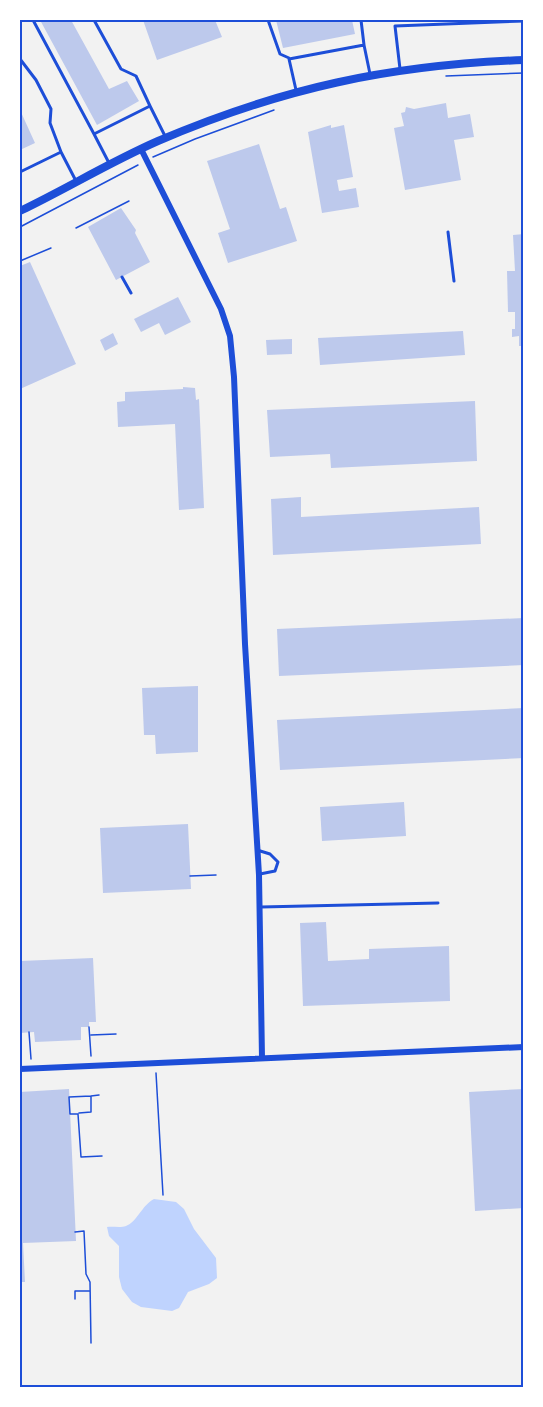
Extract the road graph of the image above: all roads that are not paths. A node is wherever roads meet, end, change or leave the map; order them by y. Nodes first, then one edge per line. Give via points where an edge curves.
1 (33, 20) edge
2 (94, 20) edge
3 (268, 20) edge
4 (361, 20) edge
5 (392, 20) edge
6 (524, 21) edge
7 (395, 26) junction
8 (364, 45) junction
9 (289, 58) junction
10 (20, 59) edge
11 (524, 60) edge
12 (400, 69) junction
13 (370, 74) junction
14 (296, 92) junction
15 (150, 106) junction
16 (94, 134) junction
17 (166, 138) junction
18 (141, 149) junction
19 (61, 152) junction
20 (110, 165) junction
21 (20, 172) edge
22 (76, 183) junction
23 (20, 211) edge
24 (448, 232) dead end
25 (122, 277) dead end
26 (454, 281) dead end
27 (131, 293) dead end
28 (256, 850) junction
29 (259, 874) junction
30 (438, 903) dead end
31 (259, 907) junction
32 (524, 1047) edge
33 (262, 1058) junction
34 (20, 1069) edge

1 - 16 lane
2 - 15 lane via 121,69 135,76
3 - 9 lane via 280,54
4 - 8 lane
5 - 7 lane
6 - 7 lane
7 - 12 lane
8 - 9 lane
8 - 13 lane
9 - 14 lane
10 - 19 lane via 51,109 50,123
11 - 12 street
12 - 13 street
13 - 14 street
14 - 17 street
15 - 16 lane
15 - 17 lane
16 - 20 lane
17 - 18 street
18 - 20 street
18 - 28 street via 221,309 230,336
19 - 21 lane
19 - 22 lane
20 - 22 street
22 - 23 street
24 - 26 lane
25 - 27 lane
28 - 29 street
28 - 29 lane via 279,861 275,871
29 - 31 street
30 - 31 lane
31 - 33 street
32 - 33 street
33 - 34 street

